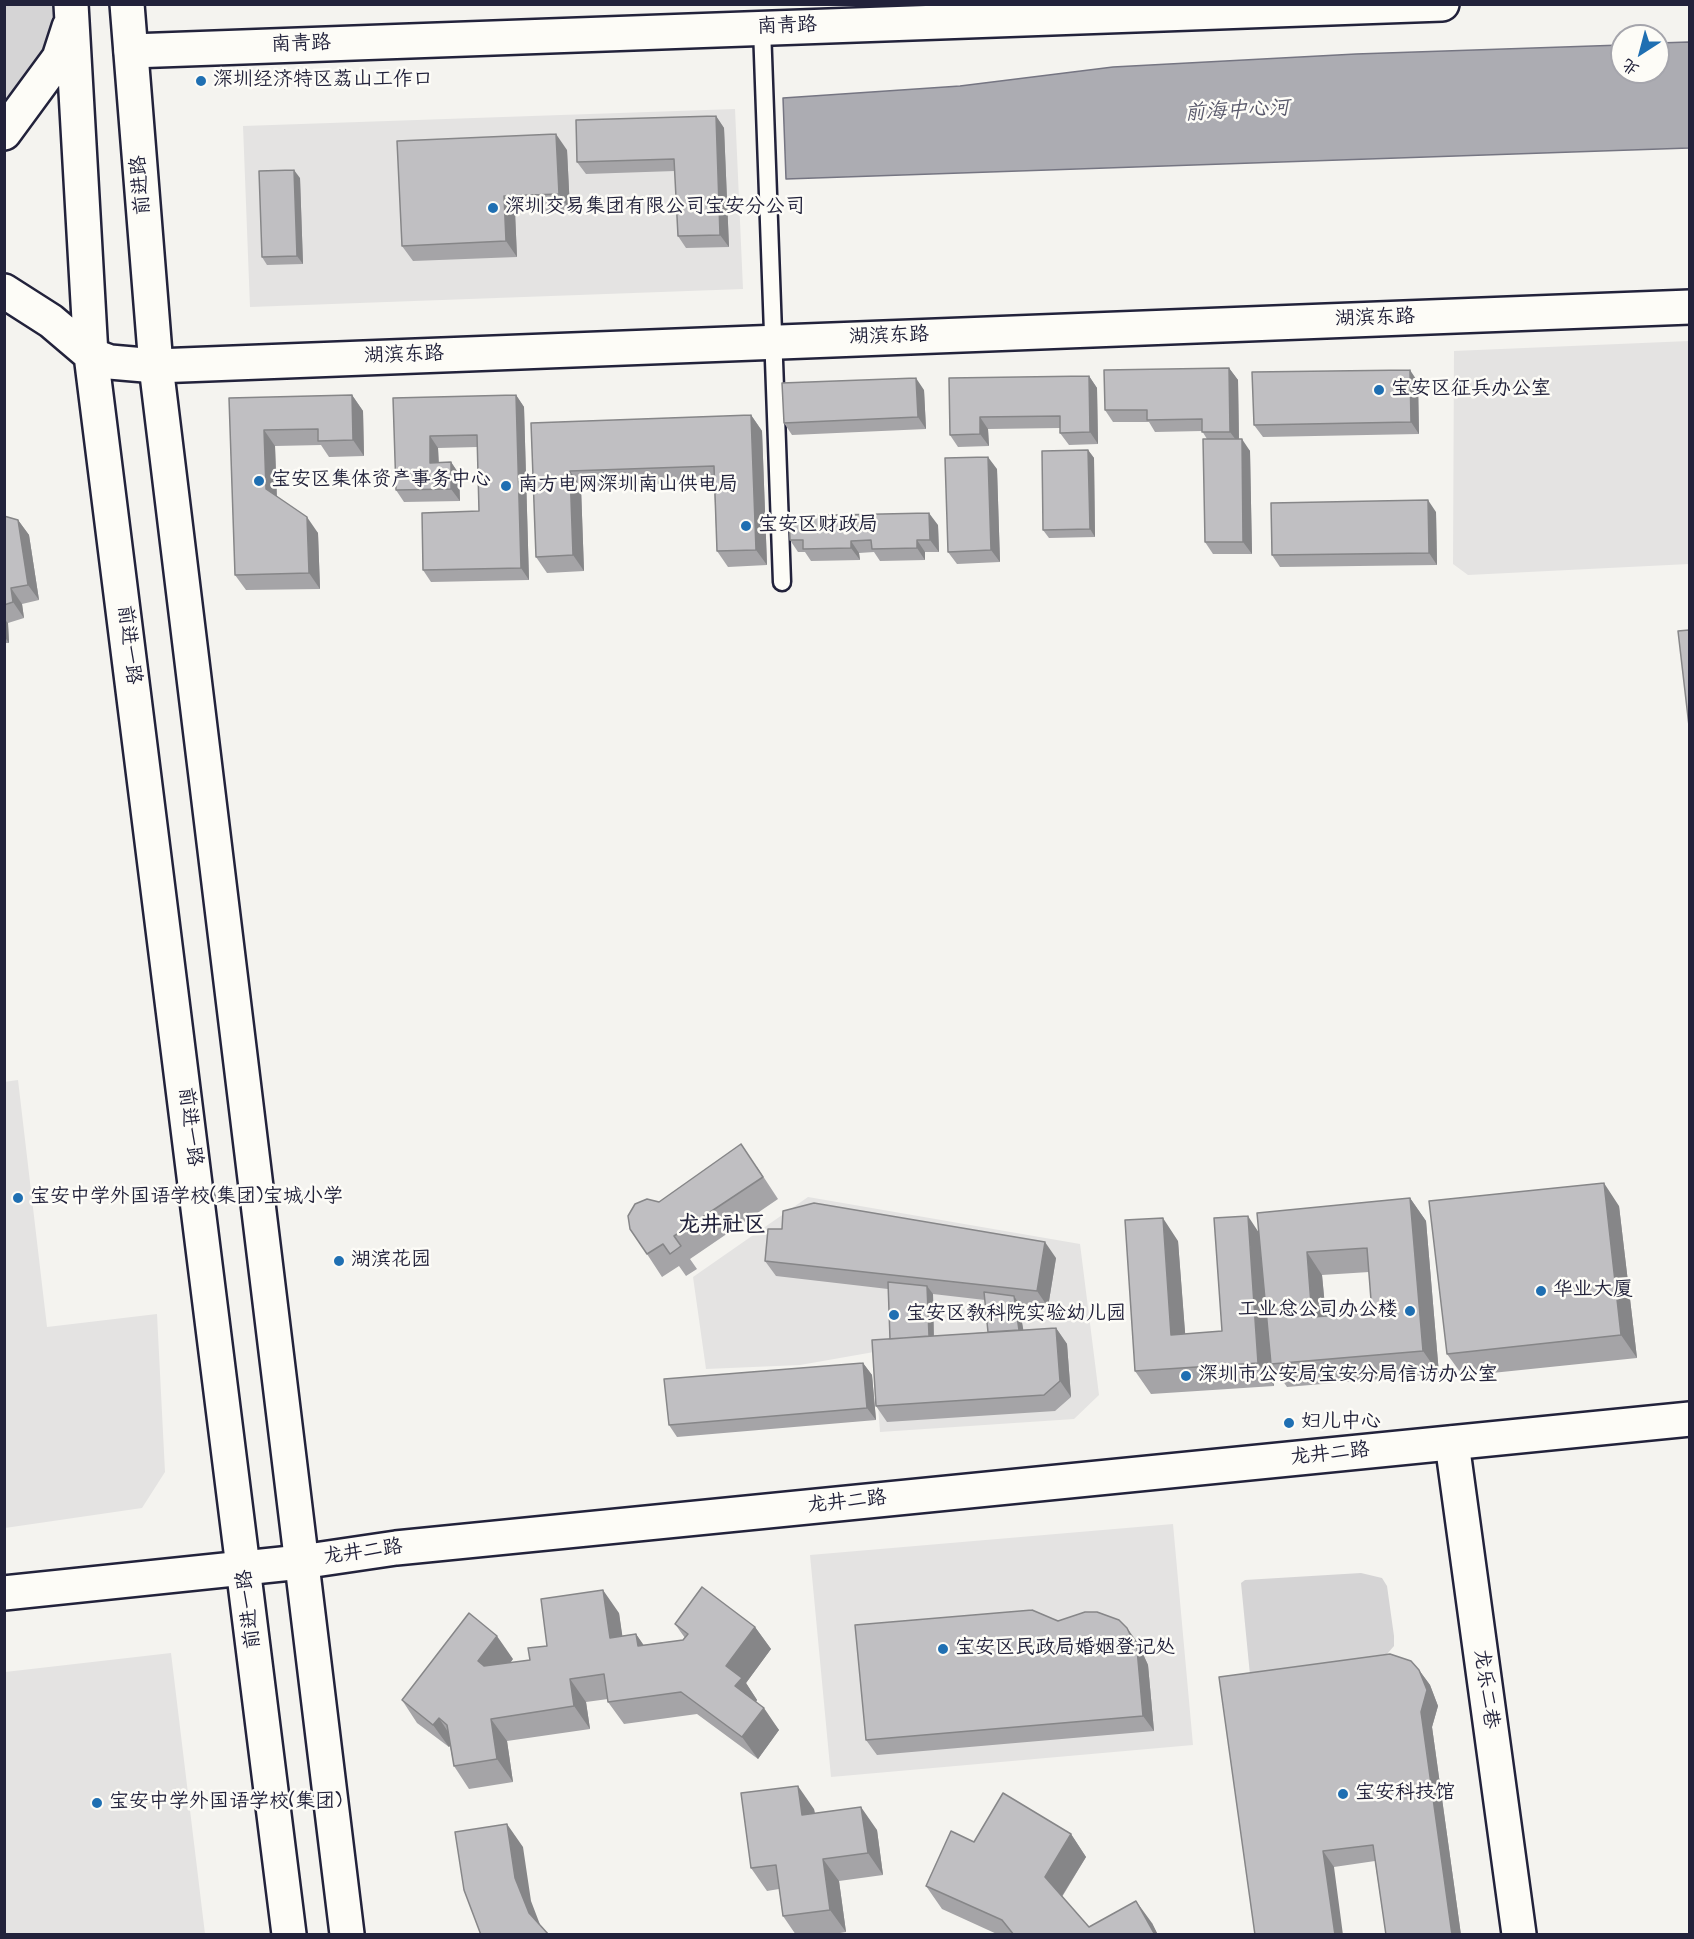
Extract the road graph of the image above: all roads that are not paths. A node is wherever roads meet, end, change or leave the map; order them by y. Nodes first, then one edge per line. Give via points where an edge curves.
1 (127, 4) edge
2 (1442, 4) edge
3 (71, 12) edge
4 (762, 28) junction
5 (131, 51) junction
6 (4, 133) edge
7 (4, 291) edge
8 (1689, 307) edge
9 (773, 342) junction
10 (91, 355) junction
11 (156, 366) junction
12 (782, 582) dead end
13 (1689, 1419) edge
14 (1452, 1443) junction
15 (301, 1562) junction
16 (244, 1567) junction
17 (4, 1593) edge
18 (289, 1935) edge
19 (346, 1935) edge
20 (1518, 1935) edge

1 - 5 main road, 前进路
2 - 4 main road, 南青路
3 - 6 main road via 59,58
3 - 10 main road
4 - 5 main road, 南青路
4 - 9 lane
5 - 11 main road, 前进路
7 - 10 main road via 51,321
8 - 9 main road, 湖滨东路
9 - 11 main road, 湖滨东路
9 - 12 lane
10 - 11 main road, 湖滨东路 via 110,362
10 - 16 main road, 前进一路
11 - 15 main road
13 - 14 main road, 龙井二路
14 - 15 main road, 龙井二路 via 396,1548
14 - 20 main road, 龙乐二巷
15 - 16 main road, 龙井二路
15 - 19 main road
16 - 17 main road, 龙井二路
16 - 18 main road, 前进一路

